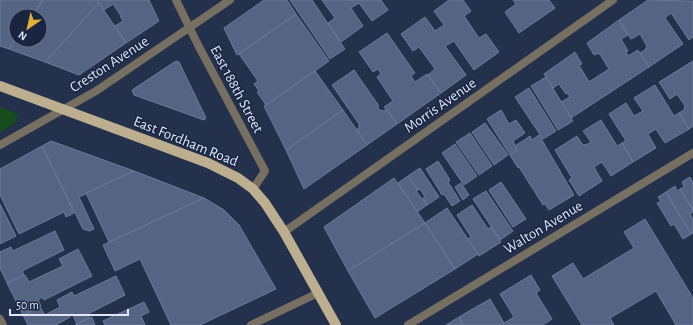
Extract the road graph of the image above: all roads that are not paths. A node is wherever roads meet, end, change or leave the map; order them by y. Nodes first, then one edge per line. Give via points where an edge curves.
1 (176, 0) edge
2 (230, 0) edge
3 (613, 0) edge
4 (190, 27) junction
5 (0, 86) edge
6 (63, 109) junction
7 (0, 145) edge
8 (693, 153) edge
9 (253, 189) junction
10 (284, 232) junction
11 (318, 293) junction
12 (0, 319) edge
13 (3, 325) edge
14 (250, 325) edge
15 (336, 325) edge
16 (408, 325) edge

1 - 4 street, East 188th Street
2 - 4 street, Creston Avenue
3 - 10 street, Morris Avenue
4 - 6 street, Creston Avenue via 96,91
4 - 9 street, East 188th Street via 265,171
5 - 6 main road, East Fordham Road
6 - 7 street, Creston Avenue
6 - 9 main road, East Fordham Road via 220,168
8 - 16 street, Walton Avenue
9 - 10 main road, East Fordham Road
10 - 11 main road, East Fordham Road
11 - 14 street
11 - 15 main road, East Fordham Road
12 - 13 street

